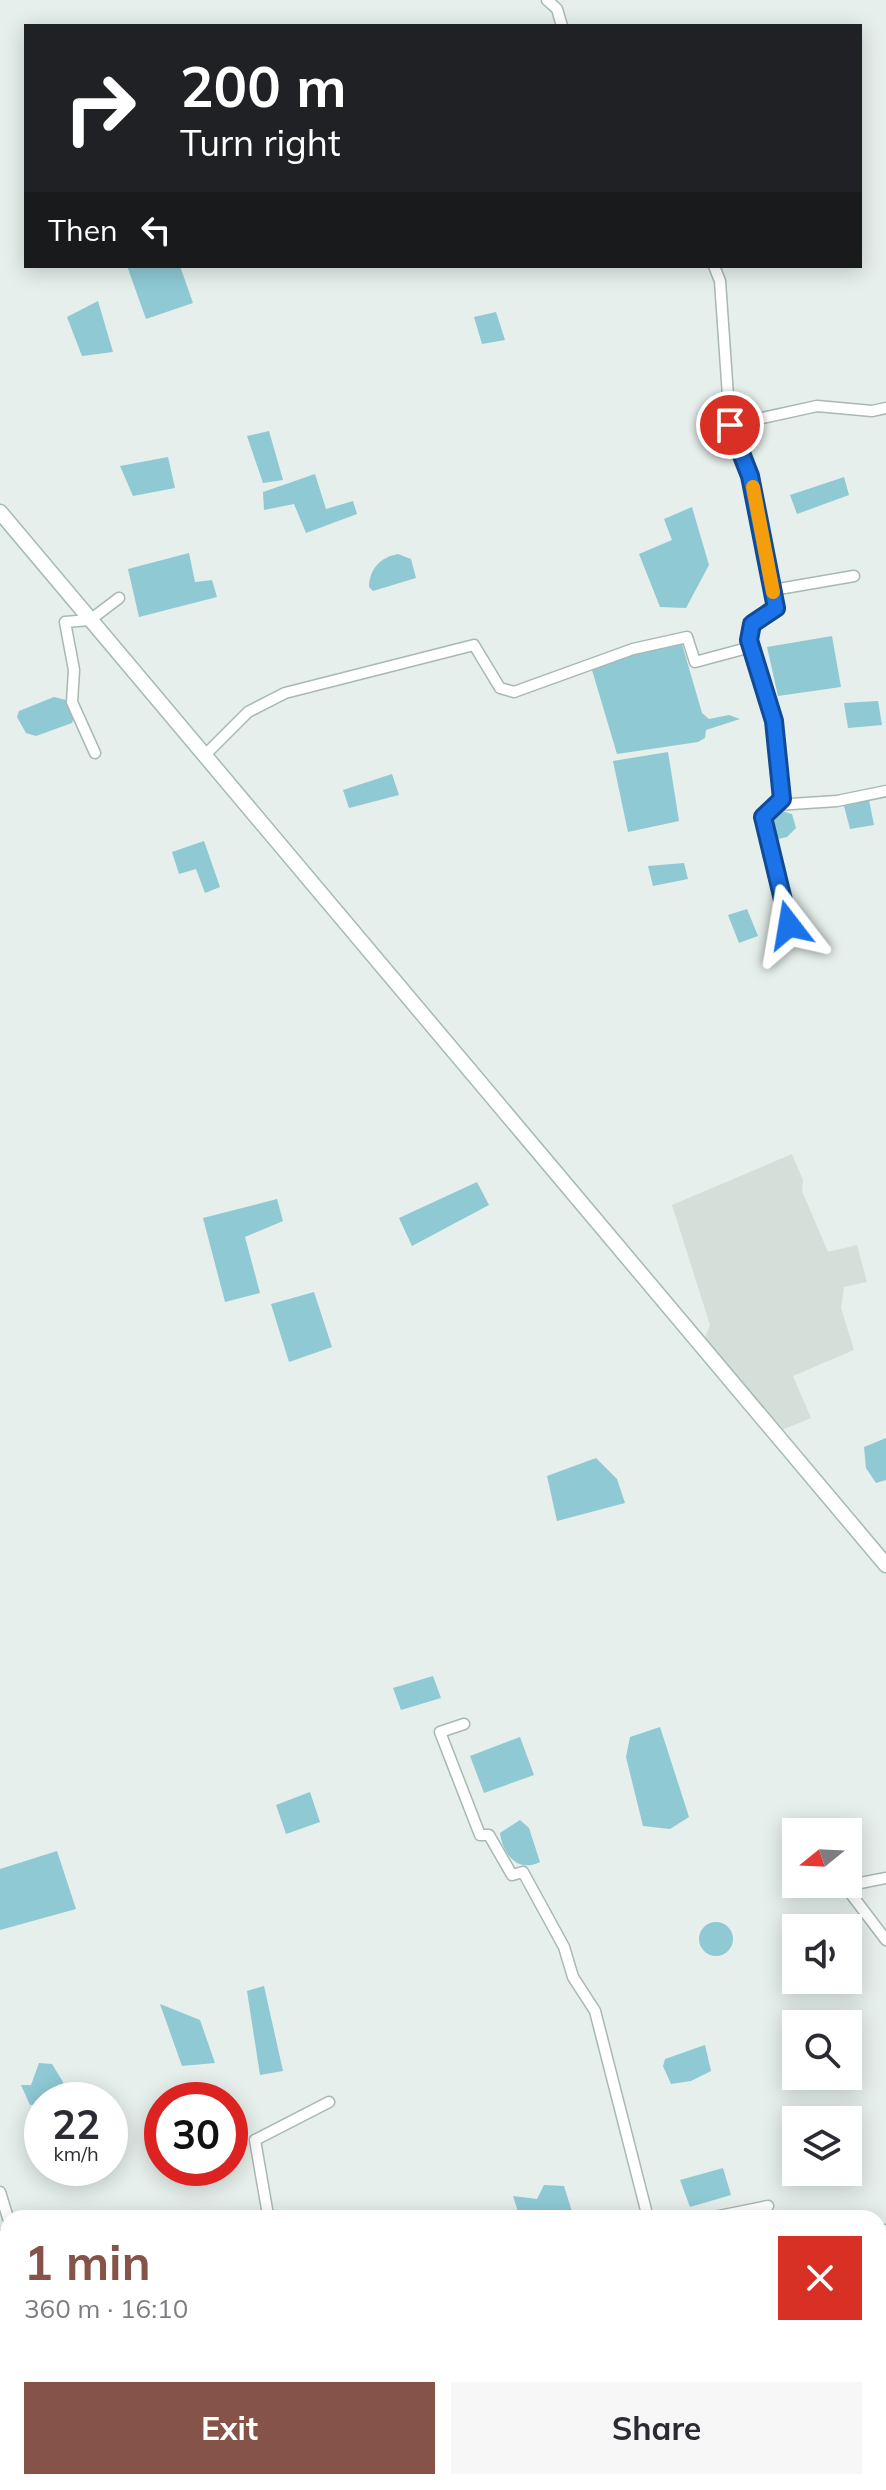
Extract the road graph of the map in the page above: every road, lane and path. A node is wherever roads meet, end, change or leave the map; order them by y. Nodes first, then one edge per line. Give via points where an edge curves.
1 (547, 0) edge
2 (561, 24) edge
3 (715, 268) edge
4 (886, 408) edge
5 (730, 425) junction
6 (0, 512) edge
7 (854, 576) dead end
8 (773, 590) junction
9 (119, 598) dead end
10 (90, 620) junction
11 (751, 647) junction
12 (95, 753) dead end
13 (204, 756) junction
14 (886, 791) edge
15 (776, 805) junction
16 (789, 925) dead end
17 (886, 1565) edge
18 (464, 1724) dead end
19 (886, 1878) edge
20 (886, 1940) edge
21 (329, 2102) dead end
22 (768, 2206) dead end
23 (267, 2210) edge
24 (646, 2210) edge
25 (748, 2210) edge

1 - 2 street
3 - 5 street
4 - 5 street via 817,406
5 - 8 street via 750,476
6 - 10 street
7 - 8 street
8 - 11 street via 776,608 752,624
9 - 10 street
10 - 12 street via 65,622 74,670 72,702
10 - 13 street
11 - 13 street via 695,662 687,637 633,649 514,692 500,688 474,645 345,675 274,698 248,712
11 - 15 street via 774,721 782,799
13 - 17 street
14 - 15 street
15 - 16 street via 763,817
18 - 24 street via 440,1732 480,1835 489,1835 512,1875 523,1872 595,2011
19 - 20 street via 845,1886
21 - 23 street via 255,2140
22 - 25 street

